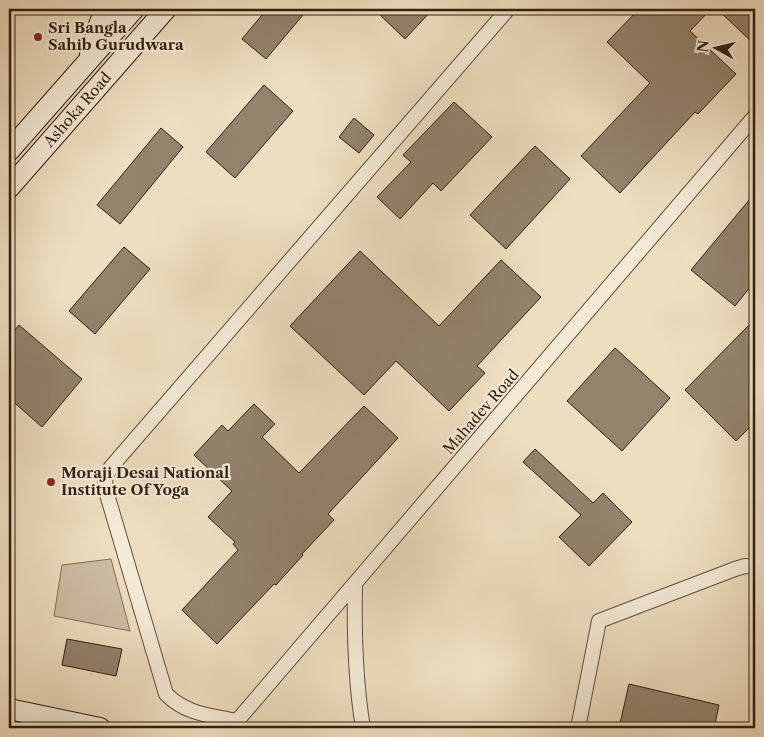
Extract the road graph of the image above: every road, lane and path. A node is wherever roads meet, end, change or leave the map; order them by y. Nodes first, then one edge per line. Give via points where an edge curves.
1 (111, 9) edge
2 (134, 9) edge
3 (166, 9) edge
4 (508, 9) edge
5 (87, 62) junction
6 (755, 116) edge
7 (9, 151) edge
8 (9, 188) edge
9 (755, 567) edge
10 (355, 585) junction
11 (9, 709) edge
12 (233, 725) edge
13 (100, 728) edge
14 (363, 728) edge
15 (578, 728) edge

1 - 5 main road via 100,22
2 - 5 main road, Ashoka Road
3 - 8 main road, Ashoka Road
4 - 12 street via 111,467 105,479 166,694 188,710
5 - 7 main road, Ashoka Road
6 - 10 street, Mahadev Road
9 - 15 street via 735,569 599,621
10 - 12 street, Mahadev Road
10 - 14 street via 355,655
11 - 13 main road

